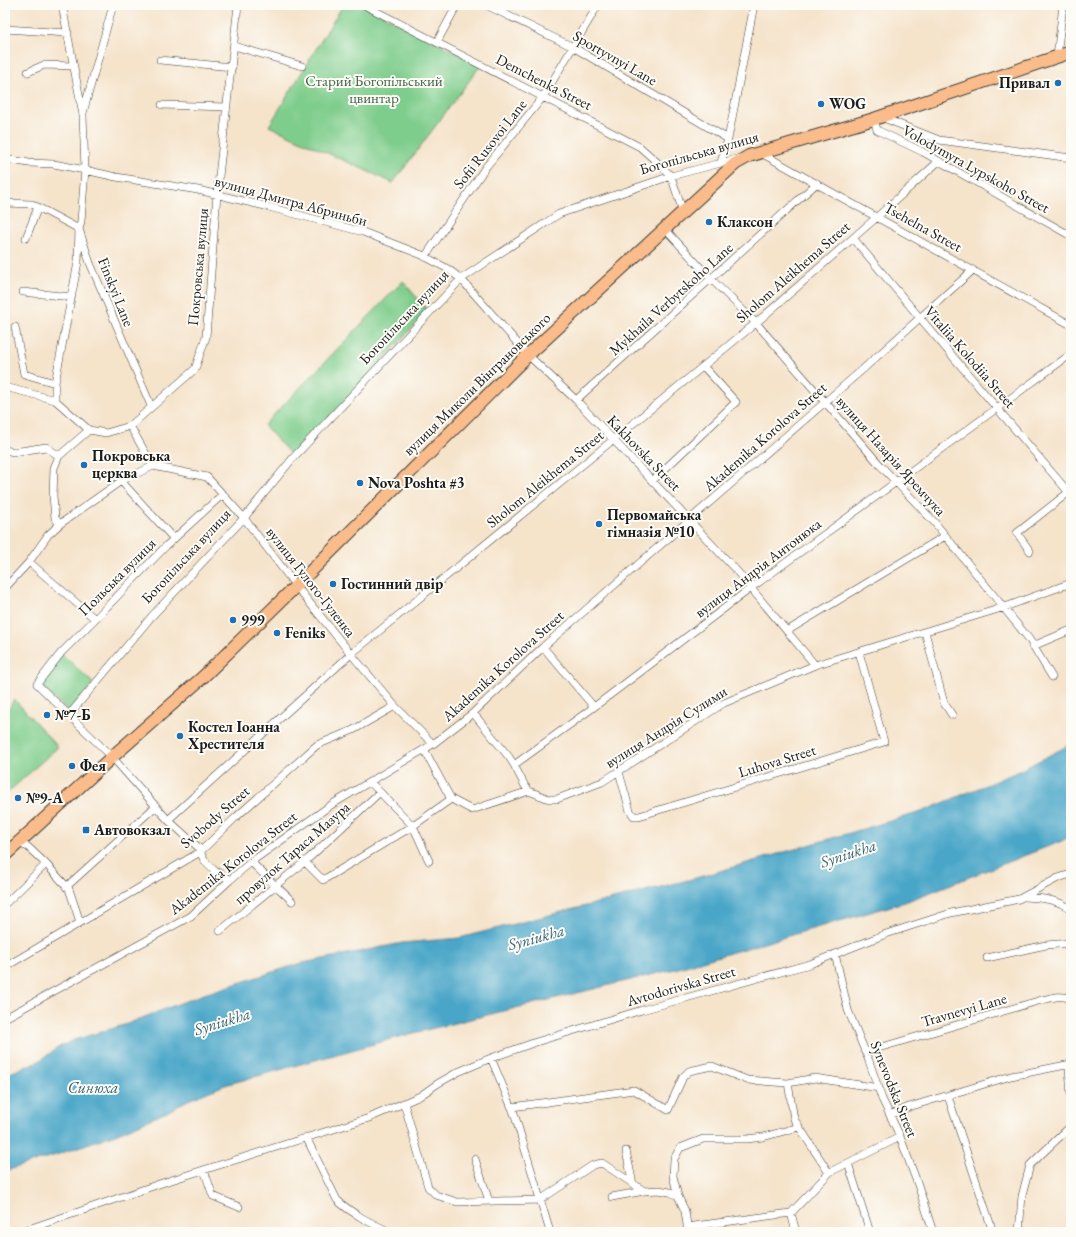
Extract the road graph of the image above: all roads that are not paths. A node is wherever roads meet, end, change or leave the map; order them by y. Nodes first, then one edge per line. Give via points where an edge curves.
1 (62, 5) edge
2 (113, 5) edge
3 (238, 5) edge
4 (364, 5) edge
5 (457, 5) edge
6 (486, 5) edge
7 (598, 5) edge
8 (754, 5) edge
9 (1063, 5) edge
10 (5, 29) edge
11 (68, 33) junction
12 (437, 42) junction
13 (234, 46) junction
14 (573, 47) junction
15 (1071, 52) edge
16 (1057, 57) junction
17 (160, 60) dead end
18 (74, 66) junction
19 (302, 66) dead end
20 (232, 67) junction
21 (28, 72) dead end
22 (543, 97) junction
23 (162, 105) dead end
24 (227, 107) junction
25 (83, 115) junction
26 (877, 118) junction
27 (728, 139) junction
28 (761, 153) junction
29 (749, 156) junction
30 (1071, 158) edge
31 (5, 159) edge
32 (939, 161) junction
33 (721, 162) junction
34 (85, 170) junction
35 (671, 176) junction
36 (817, 183) junction
37 (217, 194) junction
38 (5, 203) edge
39 (38, 207) junction
40 (683, 212) junction
41 (877, 217) junction
42 (78, 229) junction
43 (665, 229) junction
44 (1071, 236) edge
45 (26, 238) dead end
46 (853, 238) junction
47 (425, 257) junction
48 (973, 270) junction
49 (461, 279) junction
50 (712, 280) junction
51 (23, 292) dead end
52 (72, 297) junction
53 (920, 318) junction
54 (756, 323) junction
55 (1071, 325) edge
56 (15, 327) dead end
57 (1071, 354) edge
58 (528, 355) junction
59 (703, 366) junction
60 (55, 383) junction
61 (6, 390) edge
62 (55, 400) junction
63 (576, 400) junction
64 (826, 403) junction
65 (150, 406) junction
66 (997, 408) junction
67 (130, 426) junction
68 (89, 430) junction
69 (614, 440) junction
70 (5, 450) edge
71 (59, 456) junction
72 (153, 466) junction
73 (121, 481) junction
74 (652, 481) junction
75 (896, 481) junction
76 (223, 494) junction
77 (1070, 494) edge
78 (244, 518) junction
79 (689, 520) junction
80 (60, 524) junction
81 (945, 536) junction
82 (174, 539) junction
83 (1030, 551) dead end
84 (29, 562) junction
85 (1071, 583) edge
86 (296, 586) junction
87 (5, 588) edge
88 (751, 588) junction
89 (1005, 607) junction
90 (95, 619) junction
91 (1071, 630) edge
92 (787, 631) junction
93 (925, 632) junction
94 (1033, 646) junction
95 (543, 647) junction
96 (859, 652) junction
97 (351, 654) junction
98 (815, 665) junction
99 (1052, 677) dead end
100 (395, 706) junction
101 (594, 707) junction
102 (473, 713) junction
103 (69, 715) junction
104 (952, 715) dead end
105 (432, 744) junction
106 (424, 749) junction
107 (112, 757) junction
108 (514, 765) junction
109 (619, 772) junction
110 (370, 782) junction
111 (529, 791) junction
112 (380, 792) junction
113 (451, 799) junction
114 (156, 806) junction
115 (168, 820) junction
116 (413, 826) junction
117 (10, 848) edge
118 (200, 852) junction
119 (429, 861) dead end
120 (251, 862) junction
121 (305, 862) junction
122 (46, 864) junction
123 (1071, 874) edge
124 (230, 880) junction
125 (275, 886) junction
126 (66, 887) junction
127 (1024, 897) junction
128 (292, 902) dead end
129 (5, 904) edge
130 (1071, 909) edge
131 (80, 922) junction
132 (220, 931) dead end
133 (1071, 943) edge
134 (835, 954) junction
135 (987, 958) dead end
136 (5, 967) edge
137 (1071, 1000) edge
138 (5, 1018) edge
139 (865, 1052) junction
140 (491, 1058) junction
141 (1070, 1065) edge
142 (788, 1083) junction
143 (879, 1088) junction
144 (1071, 1095) edge
145 (948, 1096) junction
146 (404, 1103) junction
147 (512, 1107) junction
148 (890, 1115) junction
149 (1071, 1126) edge
150 (799, 1127) junction
151 (306, 1137) junction
152 (900, 1137) junction
153 (626, 1151) dead end
154 (475, 1159) dead end
155 (848, 1163) junction
156 (204, 1170) junction
157 (829, 1173) junction
158 (633, 1184) junction
159 (644, 1192) junction
160 (678, 1196) junction
161 (612, 1197) dead end
162 (540, 1200) junction
163 (489, 1201) junction
164 (239, 1207) dead end
165 (791, 1213) junction
166 (687, 1229) edge
167 (20, 1232) edge
168 (390, 1232) edge
169 (550, 1232) edge
170 (796, 1232) edge
171 (870, 1232) edge
172 (934, 1232) edge
173 (994, 1232) edge
174 (1019, 1232) edge

1 - 11 street
2 - 25 street
3 - 13 street, Покровська вулиця
4 - 12 street, Demchenka Street
5 - 12 street
6 - 14 street, Sportyvnyi Lane
7 - 14 street, Sofii Rusovoi Lane
8 - 27 street
9 - 16 street
10 - 11 street
11 - 18 street
12 - 22 street, Demchenka Street
13 - 19 street
13 - 20 street, Покровська вулиця
14 - 22 street, Sofii Rusovoi Lane
14 - 27 street, Sportyvnyi Lane
15 - 16 main road, Богопільська вулиця
16 - 26 main road, Богопільська вулиця
17 - 20 street
18 - 21 street via 44,65
18 - 25 street
20 - 24 street, Покровська вулиця
22 - 35 street, Demchenka Street via 640,147
22 - 47 street, Sofii Rusovoi Lane via 485,168
23 - 24 street
24 - 37 street, Покровська вулиця
25 - 34 street
26 - 28 main road, Богопільська вулиця
26 - 30 street via 939,140
26 - 32 street, Volodymyra Lypskoho Street via 877,130
27 - 33 street
28 - 29 main road, Богопільська вулиця
28 - 36 street, Tsehelna Street
29 - 33 street, Богопільська вулиця
29 - 40 main road, вулиця Миколи Вінграновського via 735,164
31 - 34 street, вулиця Дмитра Абриньби
32 - 41 street, Sholom Aleikhema Street
32 - 44 street, Volodymyra Lypskoho Street
33 - 35 street, Богопільська вулиця
34 - 37 street, вулиця Дмитра Абриньби
34 - 42 street
35 - 40 street, Demchenka Street
35 - 49 street, Богопільська вулиця via 559,214
36 - 41 street, Tsehelna Street
36 - 50 street, Mykhaila Verbytskoho Lane
37 - 47 street, вулиця Дмитра Абриньби via 362,232
37 - 65 street, Покровська вулиця via 206,337 195,369
38 - 39 street via 32,204
39 - 42 street
39 - 45 street
40 - 43 main road, вулиця Миколи Вінграновського
41 - 46 street, Sholom Aleikhema Street
41 - 48 street, Tsehelna Street
42 - 52 street via 78,262
42 - 65 street, Finskyi Lane
43 - 50 street, вулиця Назарія Яремчука
43 - 58 main road, вулиця Миколи Вінграновського
46 - 53 street, Vitaliia Kolodiia Street
46 - 54 street, Sholom Aleikhema Street
47 - 49 street, вулиця Дмитра Абриньби
48 - 53 street, Akademika Korolova Street
48 - 55 street, Tsehelna Street
49 - 58 street, вулиця Дмитра Абриньби
49 - 78 street, Богопільська вулиця via 293,458
50 - 54 street, вулиця Назарія Яремчука
50 - 63 street, Mykhaila Verbytskoho Lane
51 - 52 street
52 - 60 street
53 - 64 street, Akademika Korolova Street
53 - 66 street, Vitaliia Kolodiia Street
54 - 59 street, Sholom Aleikhema Street
54 - 64 street, вулиця Назарія Яремчука
56 - 60 street via 24,374
57 - 66 street, вулиця Андрія Антонюка
58 - 63 street, Kakhovska Street
58 - 86 main road, вулиця Миколи Вінграновського
59 - 69 street, Sholom Aleikhema Street
59 - 74 street via 736,402
60 - 62 street
61 - 62 street
62 - 68 street
63 - 69 street, Kakhovska Street
64 - 75 street, вулиця Назарія Яремчука
64 - 79 street, Akademika Korolova Street
65 - 67 street, Покровська вулиця
66 - 75 street, вулиця Андрія Антонюка
66 - 77 street, Vitaliia Kolodiia Street
67 - 68 street via 106,433
67 - 72 street
68 - 71 street
69 - 74 street, Kakhovska Street
69 - 97 street, Sholom Aleikhema Street
70 - 71 street via 14,452 46,447
71 - 80 street via 54,468 53,496 55,518
72 - 73 street
72 - 76 street, вулиця Гулого-Гуленка via 207,477
73 - 80 street
73 - 82 street
74 - 79 street, Kakhovska Street
75 - 81 street, вулиця Назарія Яремчука
75 - 88 street, вулиця Андрія Антонюка
76 - 78 street, вулиця Гулого-Гуленка
76 - 82 street, Польська вулиця
77 - 83 street, Vitaliia Kolodiia Street via 1017,532
78 - 86 street, вулиця Гулого-Гуленка
78 - 103 street, Богопільська вулиця via 152,616
79 - 88 street, Kakhovska Street
79 - 95 street, Akademika Korolova Street
80 - 84 street via 48,535
81 - 89 street, вулиця Назарія Яремчука
81 - 92 street
82 - 90 street, Польська вулиця
84 - 87 street
84 - 90 street
85 - 89 street, вулиця Андрія Сулими
86 - 97 street, вулиця Гулого-Гуленка
86 - 107 main road, вулиця Миколи Вінграновського via 203,677
88 - 92 street, Kakhovska Street
88 - 101 street, вулиця Андрія Антонюка
89 - 93 street, вулиця Андрія Сулими
89 - 94 street, вулиця Назарія Яремчука
90 - 103 street, Польська вулиця via 61,653 37,684
91 - 94 street
92 - 98 street, Kakhovska Street
93 - 96 street, вулиця Андрія Сулими
93 - 104 street via 944,702
94 - 99 street, вулиця Назарія Яремчука
95 - 101 street
95 - 102 street, Akademika Korolova Street
96 - 98 street, вулиця Андрія Сулими
96 - 109 street, Luhova Street via 884,742 639,816 634,816 630,812
97 - 100 street, вулиця Гулого-Гуленка
97 - 115 street, Sholom Aleikhema Street
98 - 109 street, вулиця Андрія Сулими via 724,703
100 - 105 street, вулиця Гулого-Гуленка
100 - 118 street, Svobody Street via 353,730 317,745
101 - 108 street, вулиця Андрія Антонюка
102 - 105 street, Akademika Korolova Street
102 - 108 street
103 - 107 street
105 - 106 street, Akademika Korolova Street
106 - 110 street, Akademika Korolova Street
106 - 113 street
107 - 114 street
107 - 117 main road, вулиця Миколи Вінграновського
108 - 111 street
109 - 111 street, вулиця Андрія Сулими via 602,782 557,799 549,799
110 - 112 street
110 - 120 street, Akademika Korolova Street via 331,805
111 - 113 street via 472,810
112 - 116 street
112 - 121 street, провулок Тараса Мазура
113 - 116 street
114 - 115 street
114 - 126 street
115 - 118 street
116 - 119 street
116 - 121 street via 323,880
117 - 122 street via 28,847
118 - 124 street via 215,871
118 - 131 street, Svobody Street
120 - 124 street, Akademika Korolova Street
120 - 125 street
121 - 125 street, провулок Тараса Мазура
122 - 126 street
122 - 129 street
123 - 127 street via 1058,878
124 - 138 street, Akademika Korolova Street via 191,916
125 - 128 street
125 - 132 street, провулок Тараса Мазура
126 - 131 street via 69,889
127 - 130 street, Avtodorivska Street via 1063,903
127 - 134 street, Avtodorivska Street via 951,913
131 - 136 street, Svobody Street
133 - 135 street via 1046,944
134 - 139 street, Synevodska Street via 848,1010
134 - 140 street, Avtodorivska Street via 810,964 642,1010
137 - 139 street, Travnevyi Lane via 1062,997 1038,1002
139 - 143 street, Synevodska Street
140 - 146 street, Avtodorivska Street via 458,1072
140 - 147 street
141 - 144 street
141 - 145 street via 1011,1076
142 - 143 street via 815,1078
142 - 147 street via 747,1080 712,1066 689,1071 668,1110 634,1090
142 - 150 street via 794,1119
143 - 148 street, Synevodska Street
145 - 148 street
145 - 173 street
146 - 151 street, Avtodorivska Street via 368,1118
146 - 163 street via 428,1187 436,1195 457,1202
147 - 162 street
148 - 152 street, Synevodska Street
149 - 174 street via 1030,1165 1022,1196
150 - 157 street
150 - 160 street via 747,1139 703,1139 680,1148 674,1159 673,1176
151 - 156 street, Avtodorivska Street
151 - 168 street via 337,1200 363,1219
152 - 155 street
152 - 172 street, Synevodska Street
153 - 158 street
154 - 163 street
155 - 157 street
155 - 171 street
156 - 164 street via 213,1196
156 - 167 street, Avtodorivska Street
157 - 165 street
158 - 159 street
158 - 162 street via 602,1163 594,1165
159 - 160 street via 659,1190
159 - 161 street
160 - 166 street via 685,1211
162 - 163 street
162 - 169 street
165 - 166 street
165 - 170 street

